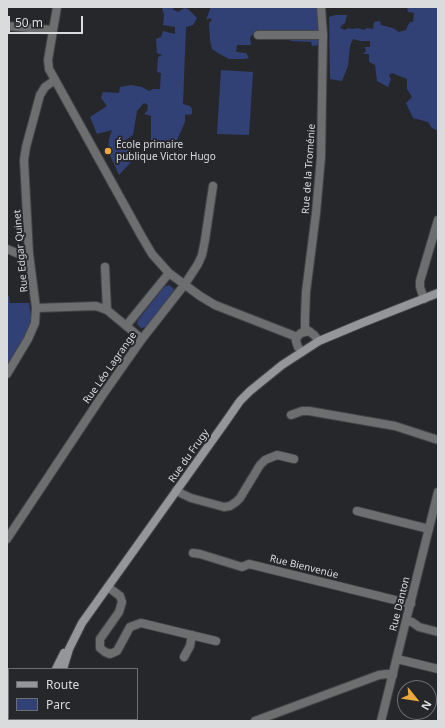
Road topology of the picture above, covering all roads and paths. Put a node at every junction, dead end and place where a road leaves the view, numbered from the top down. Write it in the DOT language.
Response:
graph roads {
  1 [pos="56,7"];
  2 [pos="321,7"];
  3 [pos="7,26"];
  4 [pos="52,30"];
  5 [pos="258,35"];
  6 [pos="323,35"];
  7 [pos="55,80"];
  8 [pos="213,186"];
  9 [pos="438,220"];
  10 [pos="7,249"];
  11 [pos="30,254"];
  12 [pos="105,267"];
  13 [pos="169,273"];
  14 [pos="185,284"];
  15 [pos="438,293"];
  16 [pos="424,299"];
  17 [pos="36,308"];
  18 [pos="107,310"];
  19 [pos="126,326"];
  20 [pos="305,331"];
  21 [pos="297,337"];
  22 [pos="142,339"];
  23 [pos="319,341"];
  24 [pos="302,352"];
  25 [pos="7,374"];
  26 [pos="291,415"];
  27 [pos="438,440"];
  28 [pos="294,459"];
  29 [pos="176,491"];
  30 [pos="438,492"];
  31 [pos="357,511"];
  32 [pos="429,529"];
  33 [pos="7,538"];
  34 [pos="194,553"];
  35 [pos="108,587"];
  36 [pos="410,604"];
  37 [pos="406,621"];
  38 [pos="438,632"];
  39 [pos="192,635"];
  40 [pos="72,641"];
  41 [pos="216,641"];
  42 [pos="184,657"];
  43 [pos="397,659"];
  44 [pos="56,668"];
  45 [pos="63,668"];
  46 [pos="438,669"];
  47 [pos="393,675"];
  48 [pos="255,721"];
  49 [pos="381,721"];
  1 -- 4 [label="street"];
  2 -- 6 [label="street, Rue de la Troménie"];
  3 -- 4 [label="street"];
  4 -- 7 [label="street"];
  5 -- 6 [label="street"];
  6 -- 20 [label="street, Rue de la Troménie"];
  7 -- 11 [label="street, Rue Edgar Quinet"];
  7 -- 13 [label="street"];
  8 -- 14 [label="street, Rue Léo Lagrange"];
  9 -- 16 [label="street"];
  10 -- 11 [label="street"];
  11 -- 17 [label="street, Rue Edgar Quinet"];
  12 -- 18 [label="street"];
  13 -- 14 [label="street"];
  13 -- 19 [label="street, Rue Léo Lagrange"];
  14 -- 21 [label="street"];
  14 -- 22 [label="street, Rue Léo Lagrange"];
  15 -- 16 [label="main road, Rue du Frugy"];
  16 -- 23 [label="main road, Rue du Frugy"];
  17 -- 18 [label="street"];
  17 -- 25 [label="street, Rue Edgar Quinet"];
  18 -- 19 [label="street"];
  19 -- 22 [label="street"];
  20 -- 21 [label="street"];
  20 -- 23 [label="street"];
  21 -- 24 [label="street"];
  22 -- 33 [label="street, Rue Léo Lagrange"];
  23 -- 24 [label="main road, Rue du Frugy"];
  24 -- 29 [label="main road, Rue du Frugy"];
  26 -- 27 [label="street"];
  28 -- 29 [label="street"];
  29 -- 35 [label="main road, Rue du Frugy"];
  30 -- 32 [label="street, Rue Danton"];
  31 -- 32 [label="street"];
  32 -- 36 [label="street, Rue Danton"];
  34 -- 36 [label="street, Rue Bienvenüe"];
  35 -- 39 [label="street"];
  35 -- 40 [label="main road, Rue du Frugy"];
  36 -- 37 [label="street, Rue Danton"];
  37 -- 38 [label="street"];
  37 -- 43 [label="street, Rue Danton"];
  39 -- 41 [label="street"];
  39 -- 42 [label="street"];
  40 -- 44 [label="main road, Rue du Frugy"];
  40 -- 45 [label="main road, Rue du Frugy"];
  43 -- 46 [label="street"];
  43 -- 47 [label="street, Rue Danton"];
  47 -- 48 [label="street"];
  47 -- 49 [label="street, Rue Danton"];
}
